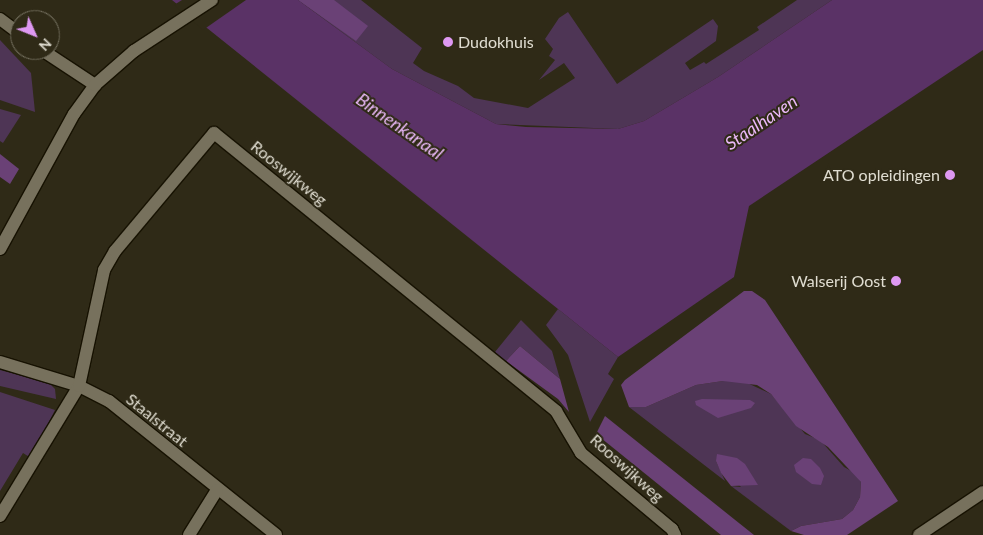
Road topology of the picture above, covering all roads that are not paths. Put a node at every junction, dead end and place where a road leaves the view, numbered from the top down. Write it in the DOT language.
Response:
graph roads {
  1 [pos="212,0"];
  2 [pos="57,60"];
  3 [pos="94,85"];
  4 [pos="0,249"];
  5 [pos="0,362"];
  6 [pos="79,386"];
  7 [pos="217,490"];
  8 [pos="983,492"];
  9 [pos="0,516"];
  10 [pos="189,535"];
  11 [pos="276,535"];
  12 [pos="674,535"];
  13 [pos="919,535"];
  1 -- 3 [label="street"];
  2 -- 3 [label="street"];
  3 -- 4 [label="street"];
  5 -- 6 [label="street, Staalstraat"];
  6 -- 7 [label="street, Staalstraat"];
  6 -- 9 [label="street, Rooswijkweg"];
  6 -- 12 [label="street, Rooswijkweg"];
  7 -- 10 [label="street"];
  7 -- 11 [label="street, Staalstraat"];
  8 -- 13 [label="street"];
}
